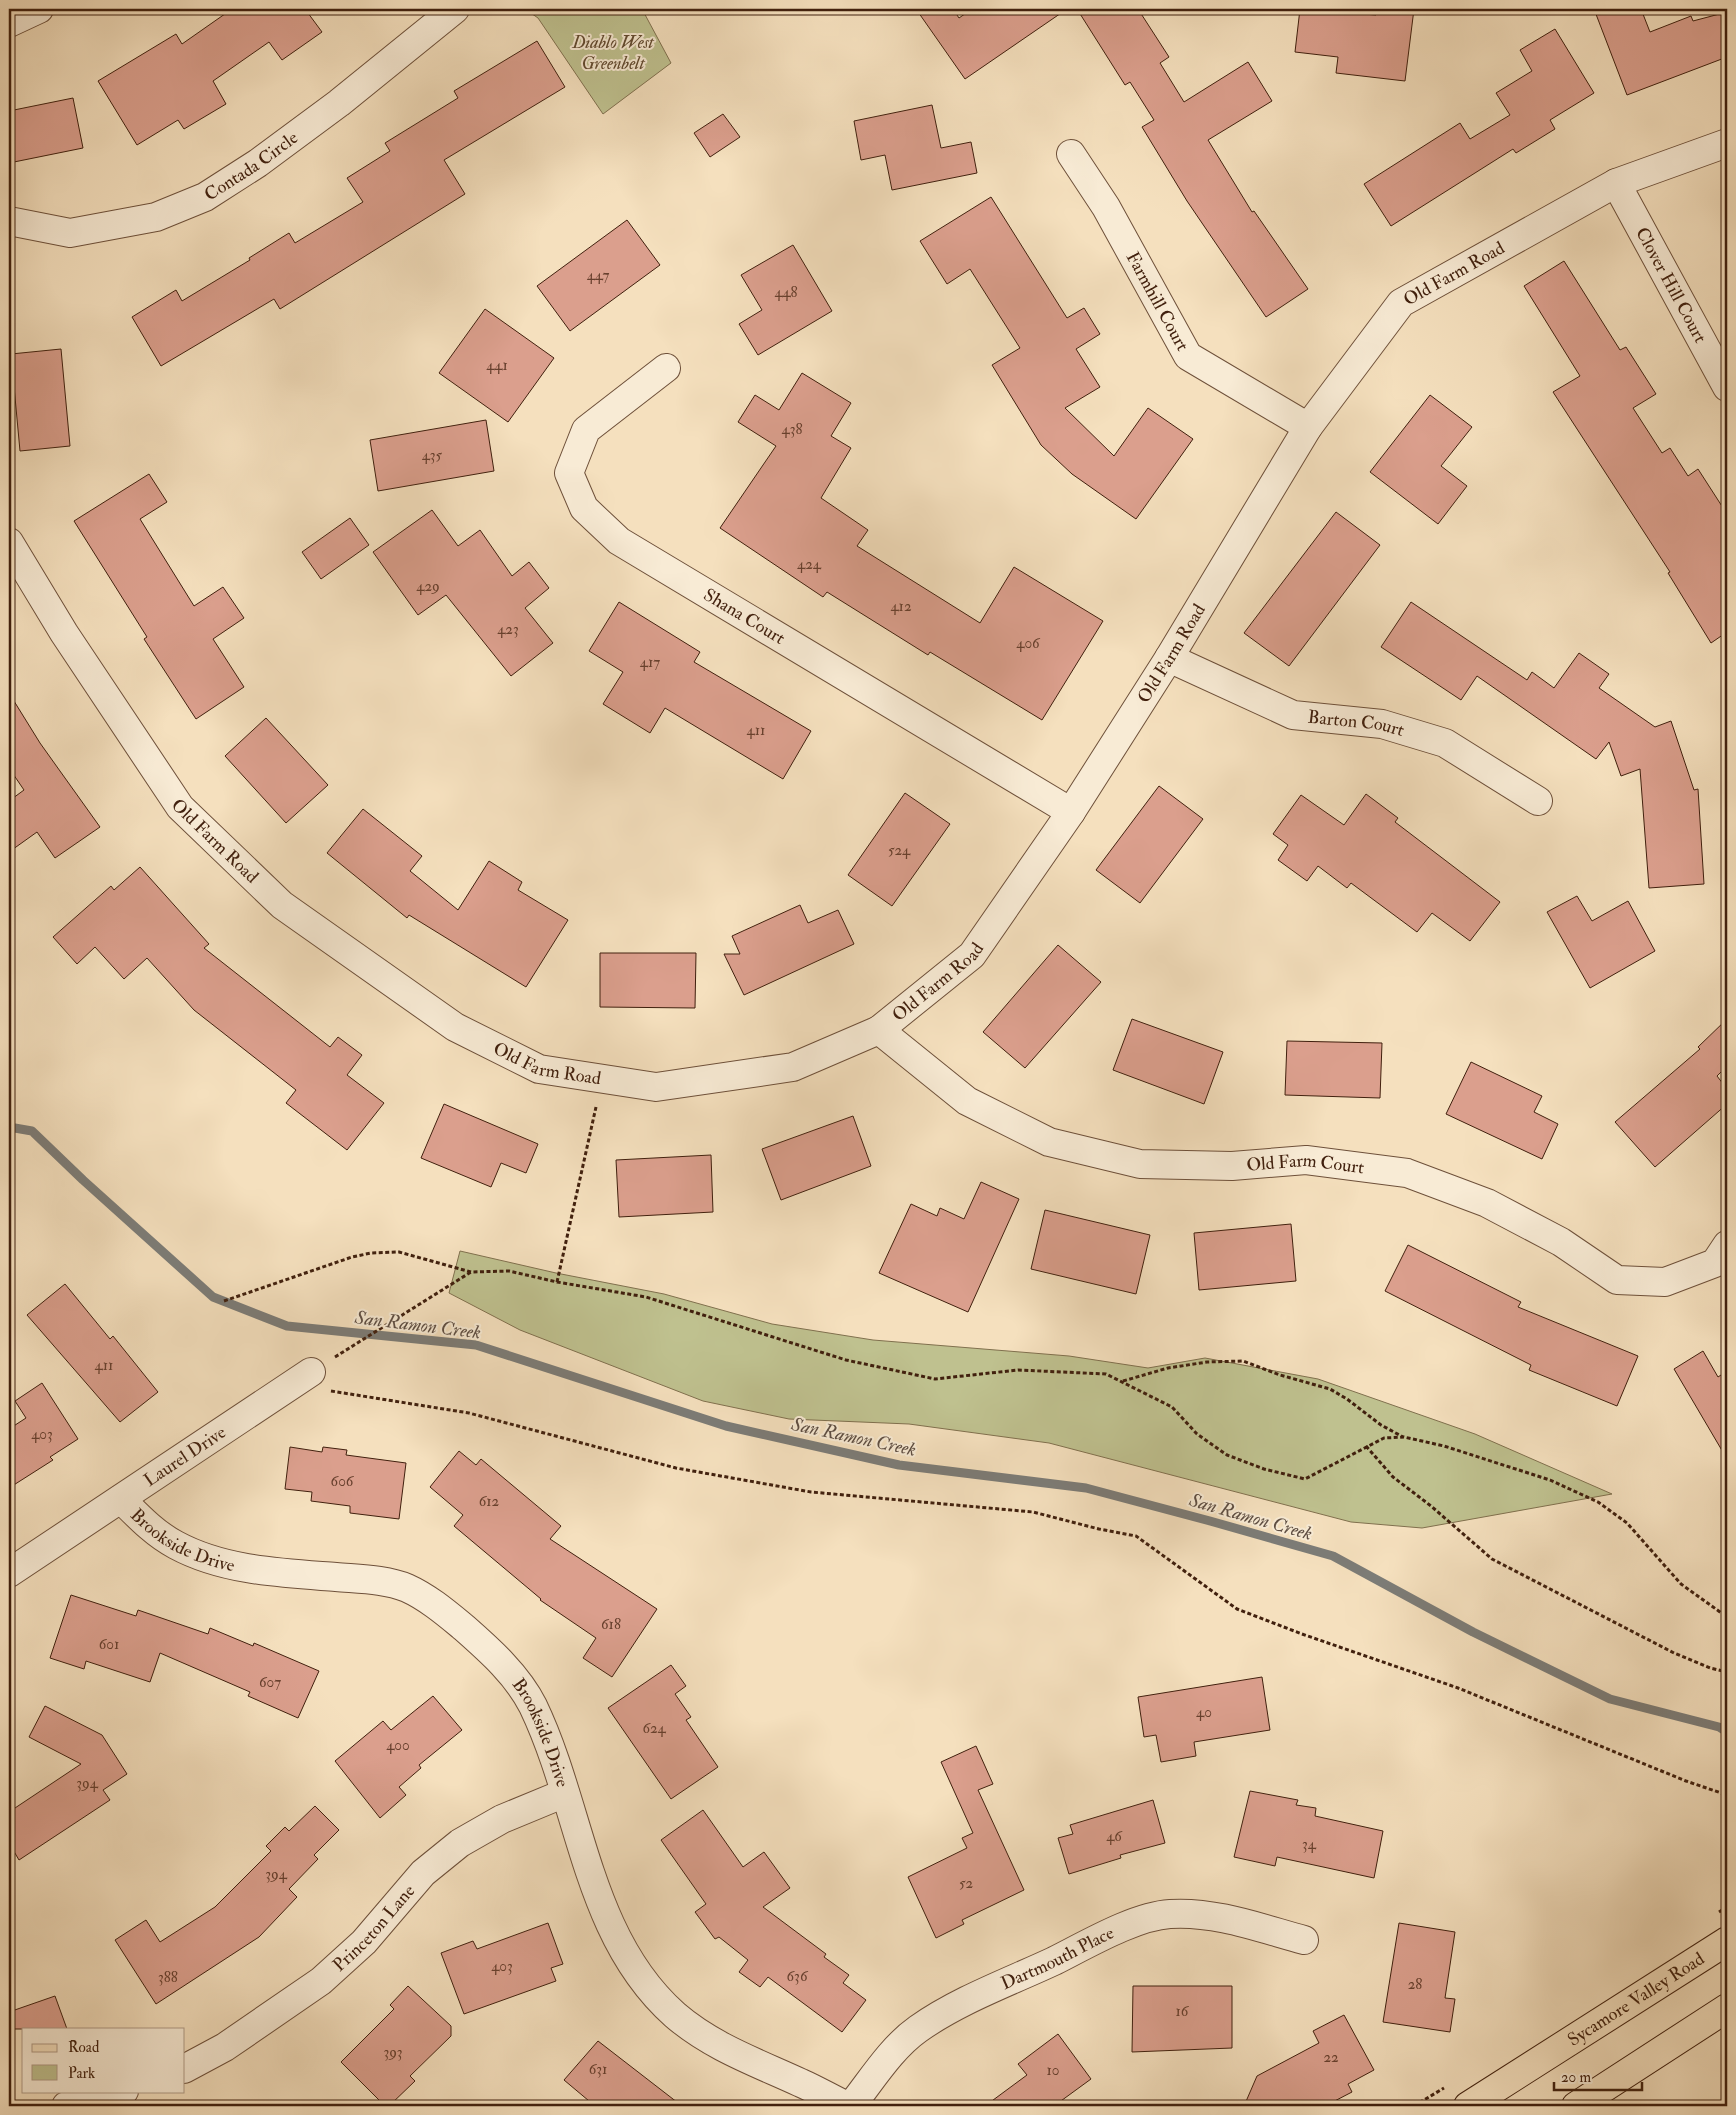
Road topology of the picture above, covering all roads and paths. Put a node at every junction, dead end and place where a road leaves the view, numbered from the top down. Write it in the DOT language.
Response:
graph roads {
  1 [pos="39,9"];
  2 [pos="455,9"];
  3 [pos="9,23"];
  4 [pos="1727,142"];
  5 [pos="1071,154"];
  6 [pos="1616,183"];
  7 [pos="9,222"];
  8 [pos="666,368"];
  9 [pos="1727,386"];
  10 [pos="1308,427"];
  11 [pos="9,542"];
  12 [pos="1169,658"];
  13 [pos="1538,801"];
  14 [pos="1071,812"];
  15 [pos="880,1030"];
  16 [pos="602,1080"];
  17 [pos="1727,1246"];
  18 [pos="471,1272"];
  19 [pos="557,1282"];
  20 [pos="224,1301"];
  21 [pos="305,1377"];
  22 [pos="1122,1381"];
  23 [pos="1404,1437"];
  24 [pos="1366,1446"];
  25 [pos="121,1500"];
  26 [pos="9,1573"];
  27 [pos="1727,1617"];
  28 [pos="1727,1672"];
  29 [pos="565,1793"];
  30 [pos="1727,1795"];
  31 [pos="1304,1940"];
  32 [pos="1727,1941"];
  33 [pos="1727,2008"];
  34 [pos="185,2068"];
  35 [pos="120,2092"];
  36 [pos="66,2106"];
  37 [pos="847,2106"];
  38 [pos="851,2106"];
  39 [pos="1468,2106"];
  40 [pos="1576,2106"];
  1 -- 3 [label="street"];
  2 -- 7 [label="street, Contada Circle"];
  4 -- 6 [label="street, Old Farm Road"];
  5 -- 10 [label="street, Farmhill Court"];
  6 -- 9 [label="street, Clover Hill Court"];
  6 -- 10 [label="street, Old Farm Road"];
  8 -- 14 [label="street, Shana Court"];
  10 -- 12 [label="street, Old Farm Road"];
  11 -- 16 [label="street, Old Farm Road"];
  12 -- 13 [label="street, Barton Court"];
  12 -- 14 [label="street, Old Farm Road"];
  14 -- 15 [label="street, Old Farm Road"];
  15 -- 16 [label="street, Old Farm Road"];
  15 -- 17 [label="street, Old Farm Court"];
  16 -- 19 [label="path"];
  18 -- 19 [label="path"];
  18 -- 20 [label="path"];
  18 -- 21 [label="path"];
  19 -- 22 [label="path"];
  21 -- 25 [label="street, Laurel Drive"];
  21 -- 30 [label="path"];
  22 -- 23 [label="path"];
  22 -- 24 [label="path"];
  23 -- 24 [label="path"];
  23 -- 27 [label="path"];
  24 -- 28 [label="path"];
  25 -- 26 [label="street, Laurel Drive"];
  25 -- 29 [label="street, Brookside Drive"];
  29 -- 34 [label="street, Princeton Lane"];
  29 -- 37 [label="street, Brookside Drive"];
  31 -- 38 [label="street, Dartmouth Place"];
  32 -- 39 [label="main road, Sycamore Valley Road"];
  33 -- 40 [label="main road"];
  35 -- 36 [label="street"];
}
